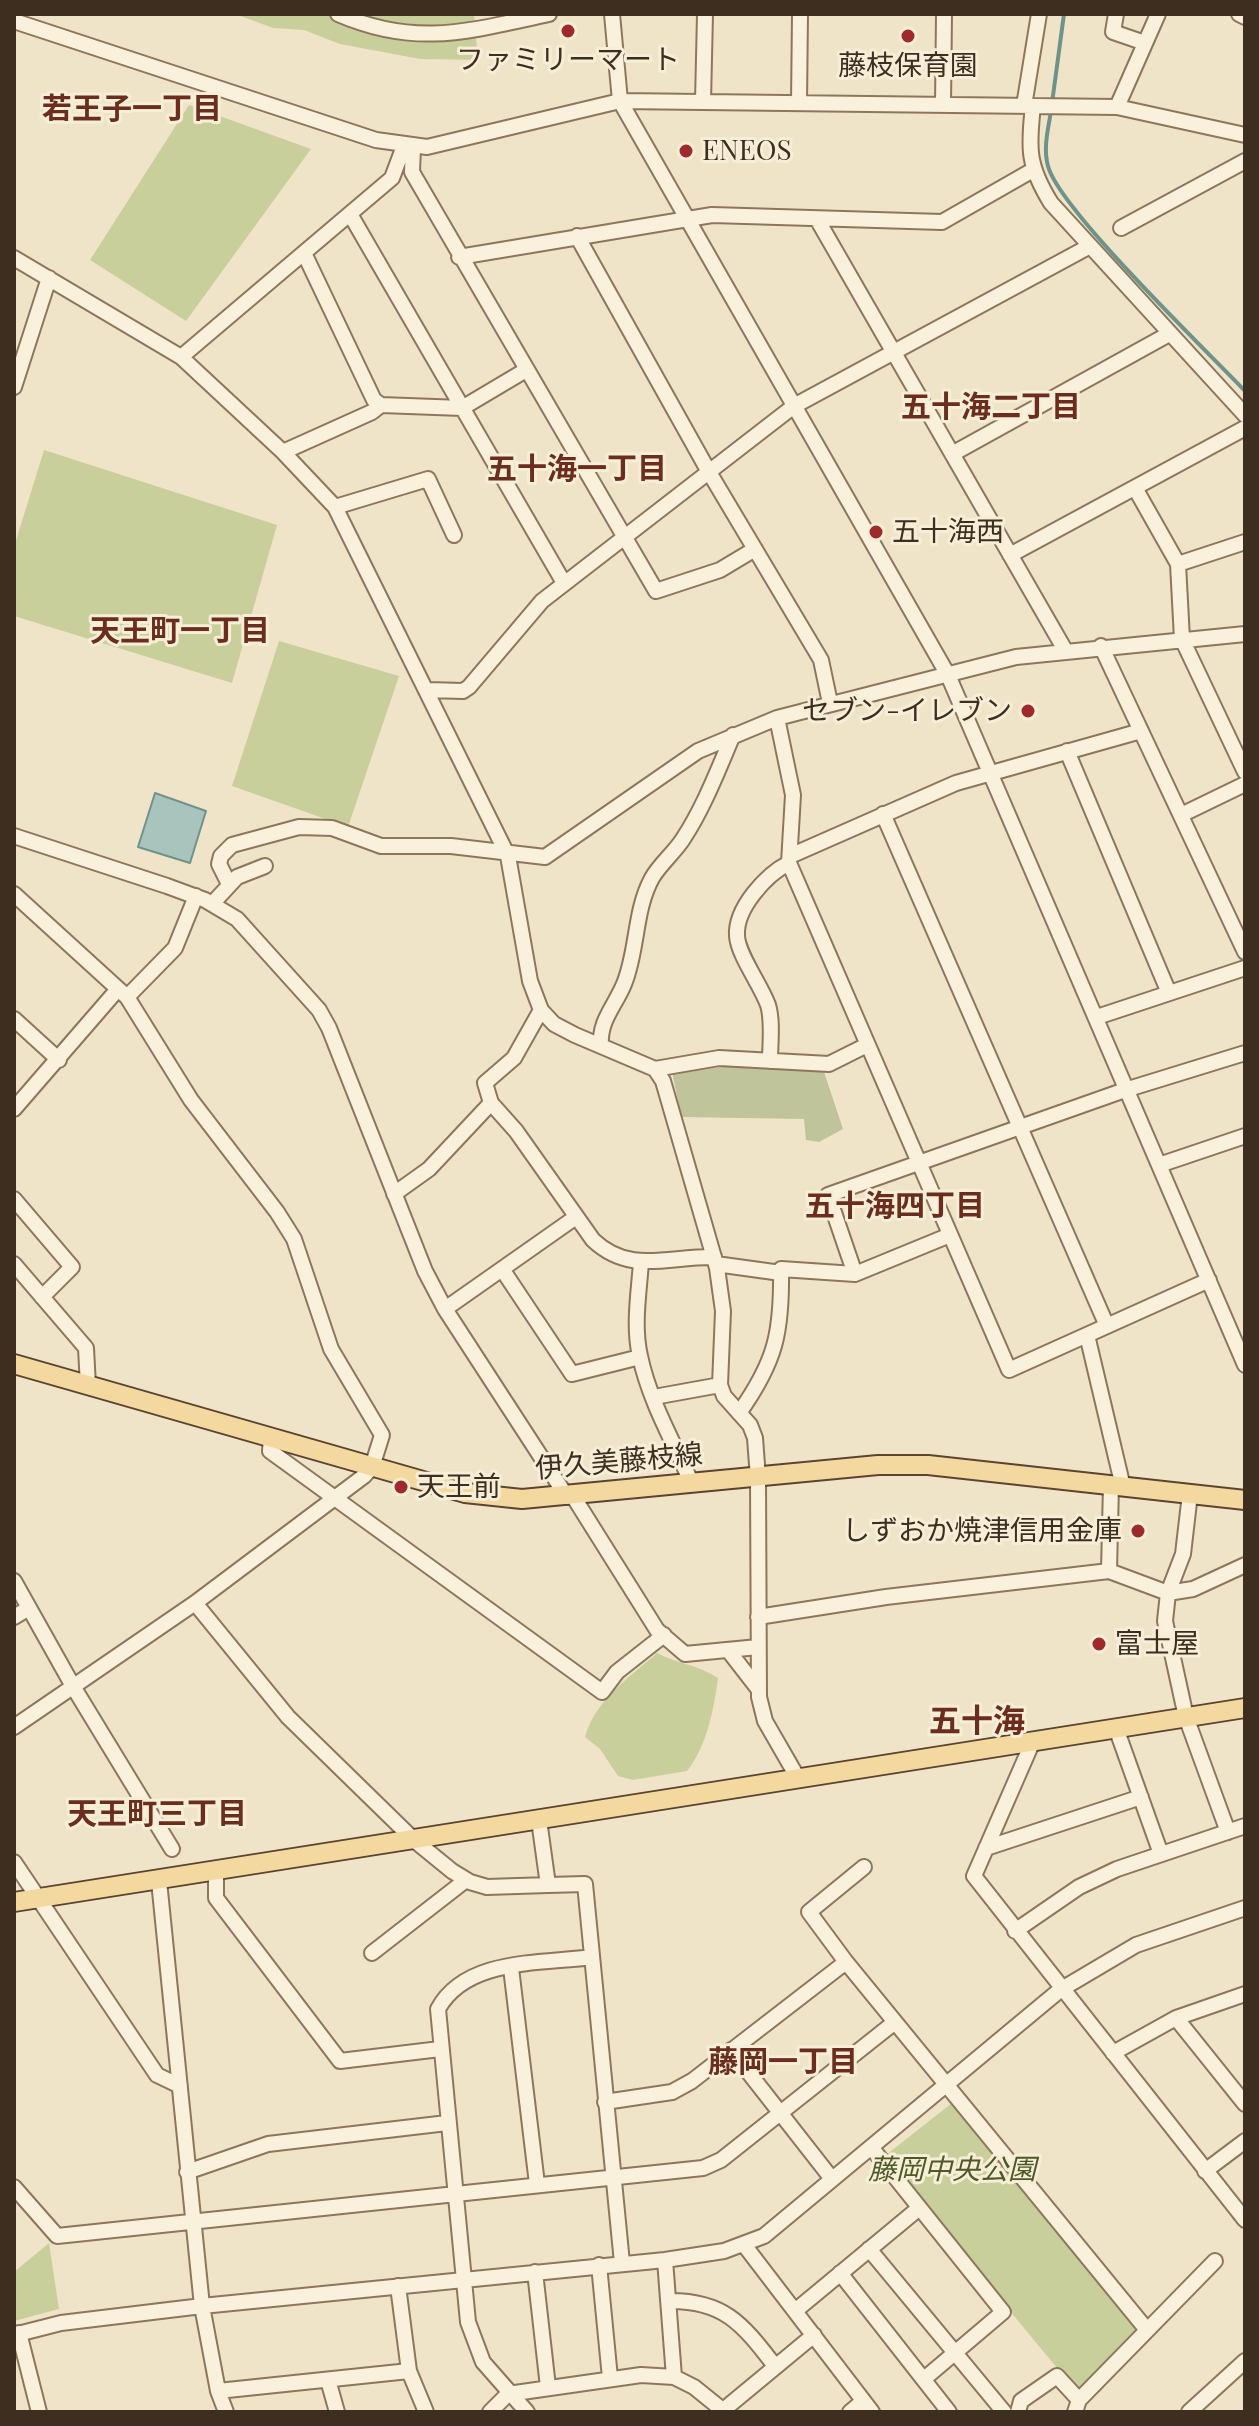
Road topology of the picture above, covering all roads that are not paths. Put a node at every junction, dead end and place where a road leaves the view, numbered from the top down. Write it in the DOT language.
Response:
graph roads {
  1 [pos="338,14"];
  2 [pos="549,14"];
  3 [pos="612,14"];
  4 [pos="705,14"];
  5 [pos="800,14"];
  6 [pos="944,14"];
  7 [pos="1039,14"];
  8 [pos="1116,14"];
  9 [pos="1158,14"];
  10 [pos="1239,14"];
  11 [pos="1245,17"];
  12 [pos="14,21"];
  13 [pos="1145,43"];
  14 [pos="620,101"];
  15 [pos="703,102"];
  16 [pos="799,103"];
  17 [pos="943,105"];
  18 [pos="1028,106"];
  19 [pos="1117,107"];
  20 [pos="1245,135"];
  21 [pos="409,147"];
  22 [pos="1245,161"];
  23 [pos="1033,170"];
  24 [pos="350,214"];
  25 [pos="684,219"];
  26 [pos="817,219"];
  27 [pos="1121,228"];
  28 [pos="577,236"];
  29 [pos="1090,246"];
  30 [pos="304,253"];
  31 [pos="459,257"];
  32 [pos="14,258"];
  33 [pos="49,278"];
  34 [pos="1169,334"];
  35 [pos="895,354"];
  36 [pos="181,357"];
  37 [pos="526,370"];
  38 [pos="14,387"];
  39 [pos="381,405"];
  40 [pos="794,406"];
  41 [pos="462,408"];
  42 [pos="1245,415"];
  43 [pos="1245,428"];
  44 [pos="283,452"];
  45 [pos="952,454"];
  46 [pos="709,472"];
  47 [pos="1135,488"];
  48 [pos="335,507"];
  49 [pos="454,535"];
  50 [pos="624,538"];
  51 [pos="1245,542"];
  52 [pos="755,549"];
  53 [pos="1010,555"];
  54 [pos="1178,564"];
  55 [pos="564,583"];
  56 [pos="1245,634"];
  57 [pos="1182,639"];
  58 [pos="1101,646"];
  59 [pos="1065,650"];
  60 [pos="948,675"];
  61 [pos="428,690"];
  62 [pos="830,703"];
  63 [pos="777,718"];
  64 [pos="1141,731"];
  65 [pos="733,735"];
  66 [pos="1067,751"];
  67 [pos="992,772"];
  68 [pos="1245,772"];
  69 [pos="1245,784"];
  70 [pos="883,814"];
  71 [pos="1181,815"];
  72 [pos="14,836"];
  73 [pos="508,856"];
  74 [pos="790,860"];
  75 [pos="265,866"];
  76 [pos="229,884"];
  77 [pos="14,894"];
  78 [pos="196,896"];
  79 [pos="212,904"];
  80 [pos="1245,952"];
  81 [pos="1245,968"];
  82 [pos="122,993"];
  83 [pos="1169,993"];
  84 [pos="541,1010"];
  85 [pos="1097,1017"];
  86 [pos="14,1019"];
  87 [pos="601,1045"];
  88 [pos="867,1045"];
  89 [pos="1245,1053"];
  90 [pos="59,1060"];
  91 [pos="770,1061"];
  92 [pos="655,1069"];
  93 [pos="1125,1090"];
  94 [pos="491,1103"];
  95 [pos="14,1109"];
  96 [pos="1022,1127"];
  97 [pos="1245,1136"];
  98 [pos="918,1162"];
  99 [pos="1159,1165"];
  100 [pos="394,1194"];
  101 [pos="14,1199"];
  102 [pos="576,1217"];
  103 [pos="950,1235"];
  104 [pos="715,1261"];
  105 [pos="641,1262"];
  106 [pos="14,1264"];
  107 [pos="502,1269"];
  108 [pos="781,1273"];
  109 [pos="855,1274"];
  110 [pos="1209,1280"];
  111 [pos="42,1297"];
  112 [pos="445,1309"];
  113 [pos="1107,1326"];
  114 [pos="1087,1335"];
  115 [pos="640,1357"];
  116 [pos="1245,1365"];
  117 [pos="16,1367"];
  118 [pos="720,1385"];
  119 [pos="88,1386"];
  120 [pos="654,1397"];
  121 [pos="739,1413"];
  122 [pos="271,1438"];
  123 [pos="372,1467"];
  124 [pos="758,1478"];
  125 [pos="692,1484"];
  126 [pos="1117,1486"];
  127 [pos="1190,1494"];
  128 [pos="570,1497"];
  129 [pos="334,1498"];
  130 [pos="1245,1500"];
  131 [pos="1245,1565"];
  132 [pos="1109,1571"];
  133 [pos="14,1581"];
  134 [pos="1168,1593"];
  135 [pos="195,1603"];
  136 [pos="29,1608"];
  137 [pos="14,1617"];
  138 [pos="758,1617"];
  139 [pos="664,1635"];
  140 [pos="758,1647"];
  141 [pos="728,1650"];
  142 [pos="74,1688"];
  143 [pos="759,1690"];
  144 [pos="1245,1708"];
  145 [pos="1186,1717"];
  146 [pos="14,1727"];
  147 [pos="1116,1728"];
  148 [pos="1033,1741"];
  149 [pos="799,1780"];
  150 [pos="1141,1797"];
  151 [pos="539,1820"];
  152 [pos="1245,1826"];
  153 [pos="1228,1832"];
  154 [pos="414,1840"];
  155 [pos="986,1848"];
  156 [pos="172,1849"];
  157 [pos="1161,1854"];
  158 [pos="14,1862"];
  159 [pos="864,1867"];
  160 [pos="216,1872"];
  161 [pos="466,1880"];
  162 [pos="159,1881"];
  163 [pos="548,1885"];
  164 [pos="39,1898"];
  165 [pos="14,1902"];
  166 [pos="1245,1908"];
  167 [pos="1015,1931"];
  168 [pos="372,1953"];
  169 [pos="592,1957"];
  170 [pos="846,1962"];
  171 [pos="511,1968"];
  172 [pos="1060,1990"];
  173 [pos="1245,1994"];
  174 [pos="1176,2018"];
  175 [pos="895,2022"];
  176 [pos="440,2049"];
  177 [pos="731,2050"];
  178 [pos="1113,2053"];
  179 [pos="946,2084"];
  180 [pos="180,2086"];
  181 [pos="605,2102"];
  182 [pos="1245,2104"];
  183 [pos="781,2114"];
  184 [pos="447,2123"];
  185 [pos="1245,2141"];
  186 [pos="871,2147"];
  187 [pos="1205,2171"];
  188 [pos="187,2172"];
  189 [pos="613,2177"];
  190 [pos="832,2179"];
  191 [pos="537,2184"];
  192 [pos="14,2187"];
  193 [pos="455,2196"];
  194 [pos="918,2209"];
  195 [pos="1245,2220"];
  196 [pos="192,2221"];
  197 [pos="745,2246"];
  198 [pos="869,2249"];
  199 [pos="665,2260"];
  200 [pos="1215,2261"];
  201 [pos="622,2263"];
  202 [pos="599,2265"];
  203 [pos="535,2272"];
  204 [pos="840,2273"];
  205 [pos="462,2279"];
  206 [pos="398,2286"];
  207 [pos="668,2301"];
  208 [pos="202,2306"];
  209 [pos="795,2311"];
  210 [pos="1147,2330"];
  211 [pos="17,2334"];
  212 [pos="814,2335"];
  213 [pos="956,2353"];
  214 [pos="1245,2361"];
  215 [pos="775,2366"];
  216 [pos="409,2371"];
  217 [pos="674,2377"];
  218 [pos="610,2378"];
  219 [pos="924,2379"];
  220 [pos="328,2380"];
  221 [pos="548,2387"];
  222 [pos="218,2391"];
  223 [pos="508,2394"];
  224 [pos="1077,2406"];
  225 [pos="868,2407"];
  226 [pos="722,2411"];
  227 [pos="39,2412"];
  228 [pos="226,2412"];
  229 [pos="337,2412"];
  230 [pos="426,2412"];
  231 [pos="490,2412"];
  232 [pos="527,2412"];
  233 [pos="850,2412"];
  234 [pos="949,2412"];
  235 [pos="1004,2412"];
  236 [pos="1018,2412"];
  237 [pos="1189,2412"];
  1 -- 2 [label="street"];
  3 -- 14 [label="street"];
  4 -- 15 [label="street"];
  5 -- 16 [label="street"];
  6 -- 17 [label="street"];
  7 -- 18 [label="street"];
  8 -- 13 [label="street"];
  9 -- 13 [label="street"];
  10 -- 11 [label="street"];
  12 -- 21 [label="street"];
  13 -- 19 [label="street"];
  14 -- 15 [label="street"];
  14 -- 21 [label="street"];
  14 -- 25 [label="street"];
  15 -- 16 [label="street"];
  16 -- 17 [label="street"];
  17 -- 18 [label="street"];
  18 -- 19 [label="street"];
  18 -- 23 [label="street"];
  19 -- 20 [label="street"];
  21 -- 24 [label="street"];
  21 -- 31 [label="street"];
  22 -- 27 [label="street"];
  23 -- 26 [label="street"];
  23 -- 29 [label="street"];
  24 -- 30 [label="street"];
  24 -- 41 [label="street"];
  25 -- 26 [label="street"];
  25 -- 28 [label="street"];
  25 -- 40 [label="street"];
  26 -- 35 [label="street"];
  28 -- 31 [label="street"];
  28 -- 46 [label="street"];
  29 -- 34 [label="street"];
  29 -- 35 [label="street"];
  30 -- 36 [label="street"];
  30 -- 39 [label="street"];
  31 -- 37 [label="street"];
  32 -- 33 [label="street"];
  33 -- 36 [label="street"];
  33 -- 38 [label="street"];
  34 -- 42 [label="street"];
  34 -- 45 [label="street"];
  35 -- 40 [label="street"];
  35 -- 45 [label="street"];
  36 -- 44 [label="street"];
  37 -- 41 [label="street"];
  37 -- 50 [label="street"];
  39 -- 41 [label="street"];
  39 -- 44 [label="street"];
  40 -- 46 [label="street"];
  40 -- 60 [label="street"];
  41 -- 55 [label="street"];
  43 -- 47 [label="street"];
  44 -- 48 [label="street"];
  45 -- 53 [label="street"];
  46 -- 50 [label="street"];
  46 -- 52 [label="street"];
  47 -- 53 [label="street"];
  47 -- 54 [label="street"];
  48 -- 49 [label="street"];
  48 -- 61 [label="street"];
  50 -- 52 [label="street"];
  50 -- 55 [label="street"];
  51 -- 54 [label="street"];
  52 -- 62 [label="street"];
  53 -- 59 [label="street"];
  54 -- 57 [label="street"];
  55 -- 61 [label="street"];
  56 -- 57 [label="street"];
  57 -- 58 [label="street"];
  57 -- 68 [label="street"];
  58 -- 59 [label="street"];
  58 -- 64 [label="street"];
  59 -- 60 [label="street"];
  60 -- 62 [label="street"];
  60 -- 67 [label="street"];
  61 -- 73 [label="street"];
  62 -- 63 [label="street"];
  63 -- 65 [label="street"];
  63 -- 74 [label="street"];
  64 -- 66 [label="street"];
  64 -- 71 [label="street"];
  65 -- 73 [label="street"];
  65 -- 87 [label="street"];
  66 -- 67 [label="street"];
  66 -- 83 [label="street"];
  67 -- 70 [label="street"];
  67 -- 85 [label="street"];
  69 -- 71 [label="street"];
  70 -- 74 [label="street"];
  70 -- 96 [label="street"];
  71 -- 80 [label="street"];
  72 -- 78 [label="street"];
  73 -- 76 [label="street"];
  73 -- 84 [label="street"];
  74 -- 88 [label="street"];
  74 -- 91 [label="street"];
  75 -- 76 [label="street"];
  76 -- 79 [label="street"];
  77 -- 82 [label="street"];
  78 -- 79 [label="street"];
  78 -- 82 [label="street"];
  79 -- 100 [label="street"];
  81 -- 83 [label="street"];
  82 -- 90 [label="street"];
  82 -- 123 [label="street"];
  83 -- 85 [label="street"];
  84 -- 87 [label="street"];
  84 -- 94 [label="street"];
  85 -- 93 [label="street"];
  86 -- 90 [label="street"];
  87 -- 92 [label="street"];
  88 -- 91 [label="street"];
  88 -- 98 [label="street"];
  89 -- 93 [label="street"];
  90 -- 95 [label="street"];
  91 -- 92 [label="street"];
  92 -- 104 [label="street"];
  93 -- 96 [label="street"];
  93 -- 99 [label="street"];
  94 -- 100 [label="street"];
  94 -- 102 [label="street"];
  96 -- 98 [label="street"];
  96 -- 113 [label="street"];
  97 -- 99 [label="street"];
  98 -- 103 [label="street"];
  98 -- 109 [label="street"];
  99 -- 110 [label="street"];
  100 -- 112 [label="street"];
  101 -- 111 [label="street"];
  102 -- 105 [label="street"];
  102 -- 107 [label="street"];
  103 -- 109 [label="street"];
  103 -- 114 [label="street"];
  104 -- 105 [label="street"];
  104 -- 108 [label="street"];
  104 -- 118 [label="street"];
  105 -- 115 [label="street"];
  106 -- 111 [label="street"];
  107 -- 112 [label="street"];
  107 -- 115 [label="street"];
  108 -- 109 [label="street"];
  108 -- 121 [label="street"];
  110 -- 113 [label="street"];
  110 -- 116 [label="street"];
  111 -- 119 [label="street"];
  112 -- 128 [label="street"];
  113 -- 114 [label="street"];
  114 -- 126 [label="street"];
  115 -- 120 [label="street"];
  117 -- 119 [label="main road, 伊久美藤枝線"];
  118 -- 120 [label="street"];
  118 -- 121 [label="street"];
  119 -- 122 [label="main road, 伊久美藤枝線"];
  120 -- 125 [label="street"];
  121 -- 124 [label="street"];
  122 -- 123 [label="main road, 伊久美藤枝線"];
  122 -- 129 [label="street"];
  123 -- 128 [label="main road, 伊久美藤枝線"];
  123 -- 129 [label="street"];
  124 -- 125 [label="main road, 伊久美藤枝線"];
  124 -- 126 [label="main road, 伊久美藤枝線"];
  124 -- 138 [label="street"];
  125 -- 128 [label="main road, 伊久美藤枝線"];
  126 -- 127 [label="main road, 伊久美藤枝線"];
  126 -- 132 [label="street"];
  127 -- 130 [label="main road, 伊久美藤枝線"];
  127 -- 134 [label="street"];
  128 -- 139 [label="street"];
  129 -- 135 [label="street"];
  129 -- 139 [label="street"];
  131 -- 134 [label="street"];
  132 -- 134 [label="street"];
  132 -- 138 [label="street"];
  133 -- 136 [label="street"];
  134 -- 145 [label="street"];
  135 -- 142 [label="street"];
  135 -- 154 [label="street"];
  136 -- 137 [label="street"];
  136 -- 142 [label="street"];
  138 -- 140 [label="street"];
  139 -- 141 [label="street"];
  140 -- 141 [label="street"];
  140 -- 143 [label="street"];
  141 -- 143 [label="street"];
  142 -- 146 [label="street"];
  142 -- 156 [label="street"];
  143 -- 149 [label="street"];
  144 -- 145 [label="main road"];
  145 -- 147 [label="main road"];
  145 -- 153 [label="street"];
  147 -- 148 [label="main road"];
  147 -- 150 [label="street"];
  148 -- 149 [label="main road"];
  148 -- 155 [label="street"];
  149 -- 151 [label="main road"];
  150 -- 155 [label="street"];
  150 -- 157 [label="street"];
  151 -- 154 [label="main road"];
  151 -- 163 [label="street"];
  152 -- 153 [label="street"];
  153 -- 157 [label="street"];
  154 -- 160 [label="main road"];
  154 -- 161 [label="street"];
  155 -- 167 [label="street"];
  157 -- 167 [label="street"];
  158 -- 164 [label="street"];
  159 -- 170 [label="street"];
  160 -- 162 [label="main road"];
  160 -- 176 [label="street"];
  161 -- 163 [label="street"];
  161 -- 168 [label="street"];
  162 -- 164 [label="main road"];
  162 -- 180 [label="street"];
  163 -- 169 [label="street"];
  164 -- 165 [label="main road"];
  164 -- 180 [label="street"];
  166 -- 172 [label="street"];
  167 -- 172 [label="street"];
  169 -- 171 [label="street"];
  169 -- 181 [label="street"];
  170 -- 175 [label="street"];
  170 -- 177 [label="street"];
  171 -- 176 [label="street"];
  171 -- 191 [label="street"];
  172 -- 178 [label="street"];
  172 -- 179 [label="street"];
  173 -- 174 [label="street"];
  174 -- 178 [label="street"];
  174 -- 182 [label="street"];
  175 -- 179 [label="street"];
  175 -- 183 [label="street"];
  176 -- 184 [label="street"];
  177 -- 181 [label="street"];
  177 -- 183 [label="street"];
  178 -- 187 [label="street"];
  179 -- 186 [label="street"];
  179 -- 210 [label="street"];
  180 -- 188 [label="street"];
  181 -- 189 [label="street"];
  183 -- 189 [label="street"];
  183 -- 190 [label="street"];
  184 -- 188 [label="street"];
  184 -- 193 [label="street"];
  185 -- 187 [label="street"];
  186 -- 190 [label="street"];
  186 -- 194 [label="street"];
  187 -- 195 [label="street"];
  188 -- 196 [label="street"];
  189 -- 191 [label="street"];
  189 -- 201 [label="street"];
  190 -- 197 [label="street"];
  191 -- 193 [label="street"];
  192 -- 196 [label="street"];
  193 -- 196 [label="street"];
  193 -- 205 [label="street"];
  194 -- 198 [label="street"];
  194 -- 213 [label="street"];
  196 -- 208 [label="street"];
  197 -- 199 [label="street"];
  197 -- 209 [label="street"];
  198 -- 204 [label="street"];
  198 -- 213 [label="street"];
  199 -- 201 [label="street"];
  199 -- 207 [label="street"];
  200 -- 210 [label="street"];
  201 -- 202 [label="street"];
  202 -- 203 [label="street"];
  202 -- 218 [label="street"];
  203 -- 205 [label="street"];
  203 -- 221 [label="street"];
  204 -- 209 [label="street"];
  204 -- 219 [label="street"];
  205 -- 206 [label="street"];
  205 -- 223 [label="street"];
  206 -- 208 [label="street"];
  206 -- 216 [label="street"];
  207 -- 215 [label="street"];
  207 -- 217 [label="street"];
  208 -- 211 [label="street"];
  208 -- 222 [label="street"];
  209 -- 212 [label="street"];
  210 -- 224 [label="street"];
  211 -- 227 [label="street"];
  212 -- 215 [label="street"];
  212 -- 225 [label="street"];
  213 -- 219 [label="street"];
  213 -- 235 [label="street"];
  214 -- 237 [label="street"];
  215 -- 226 [label="street"];
  216 -- 220 [label="street"];
  216 -- 230 [label="street"];
  217 -- 218 [label="street"];
  217 -- 226 [label="street"];
  218 -- 221 [label="street"];
  219 -- 234 [label="street"];
  220 -- 222 [label="street"];
  220 -- 229 [label="street"];
  221 -- 223 [label="street"];
  222 -- 228 [label="street"];
  223 -- 231 [label="street"];
  223 -- 232 [label="street"];
  224 -- 236 [label="street"];
  225 -- 233 [label="street"];
}
